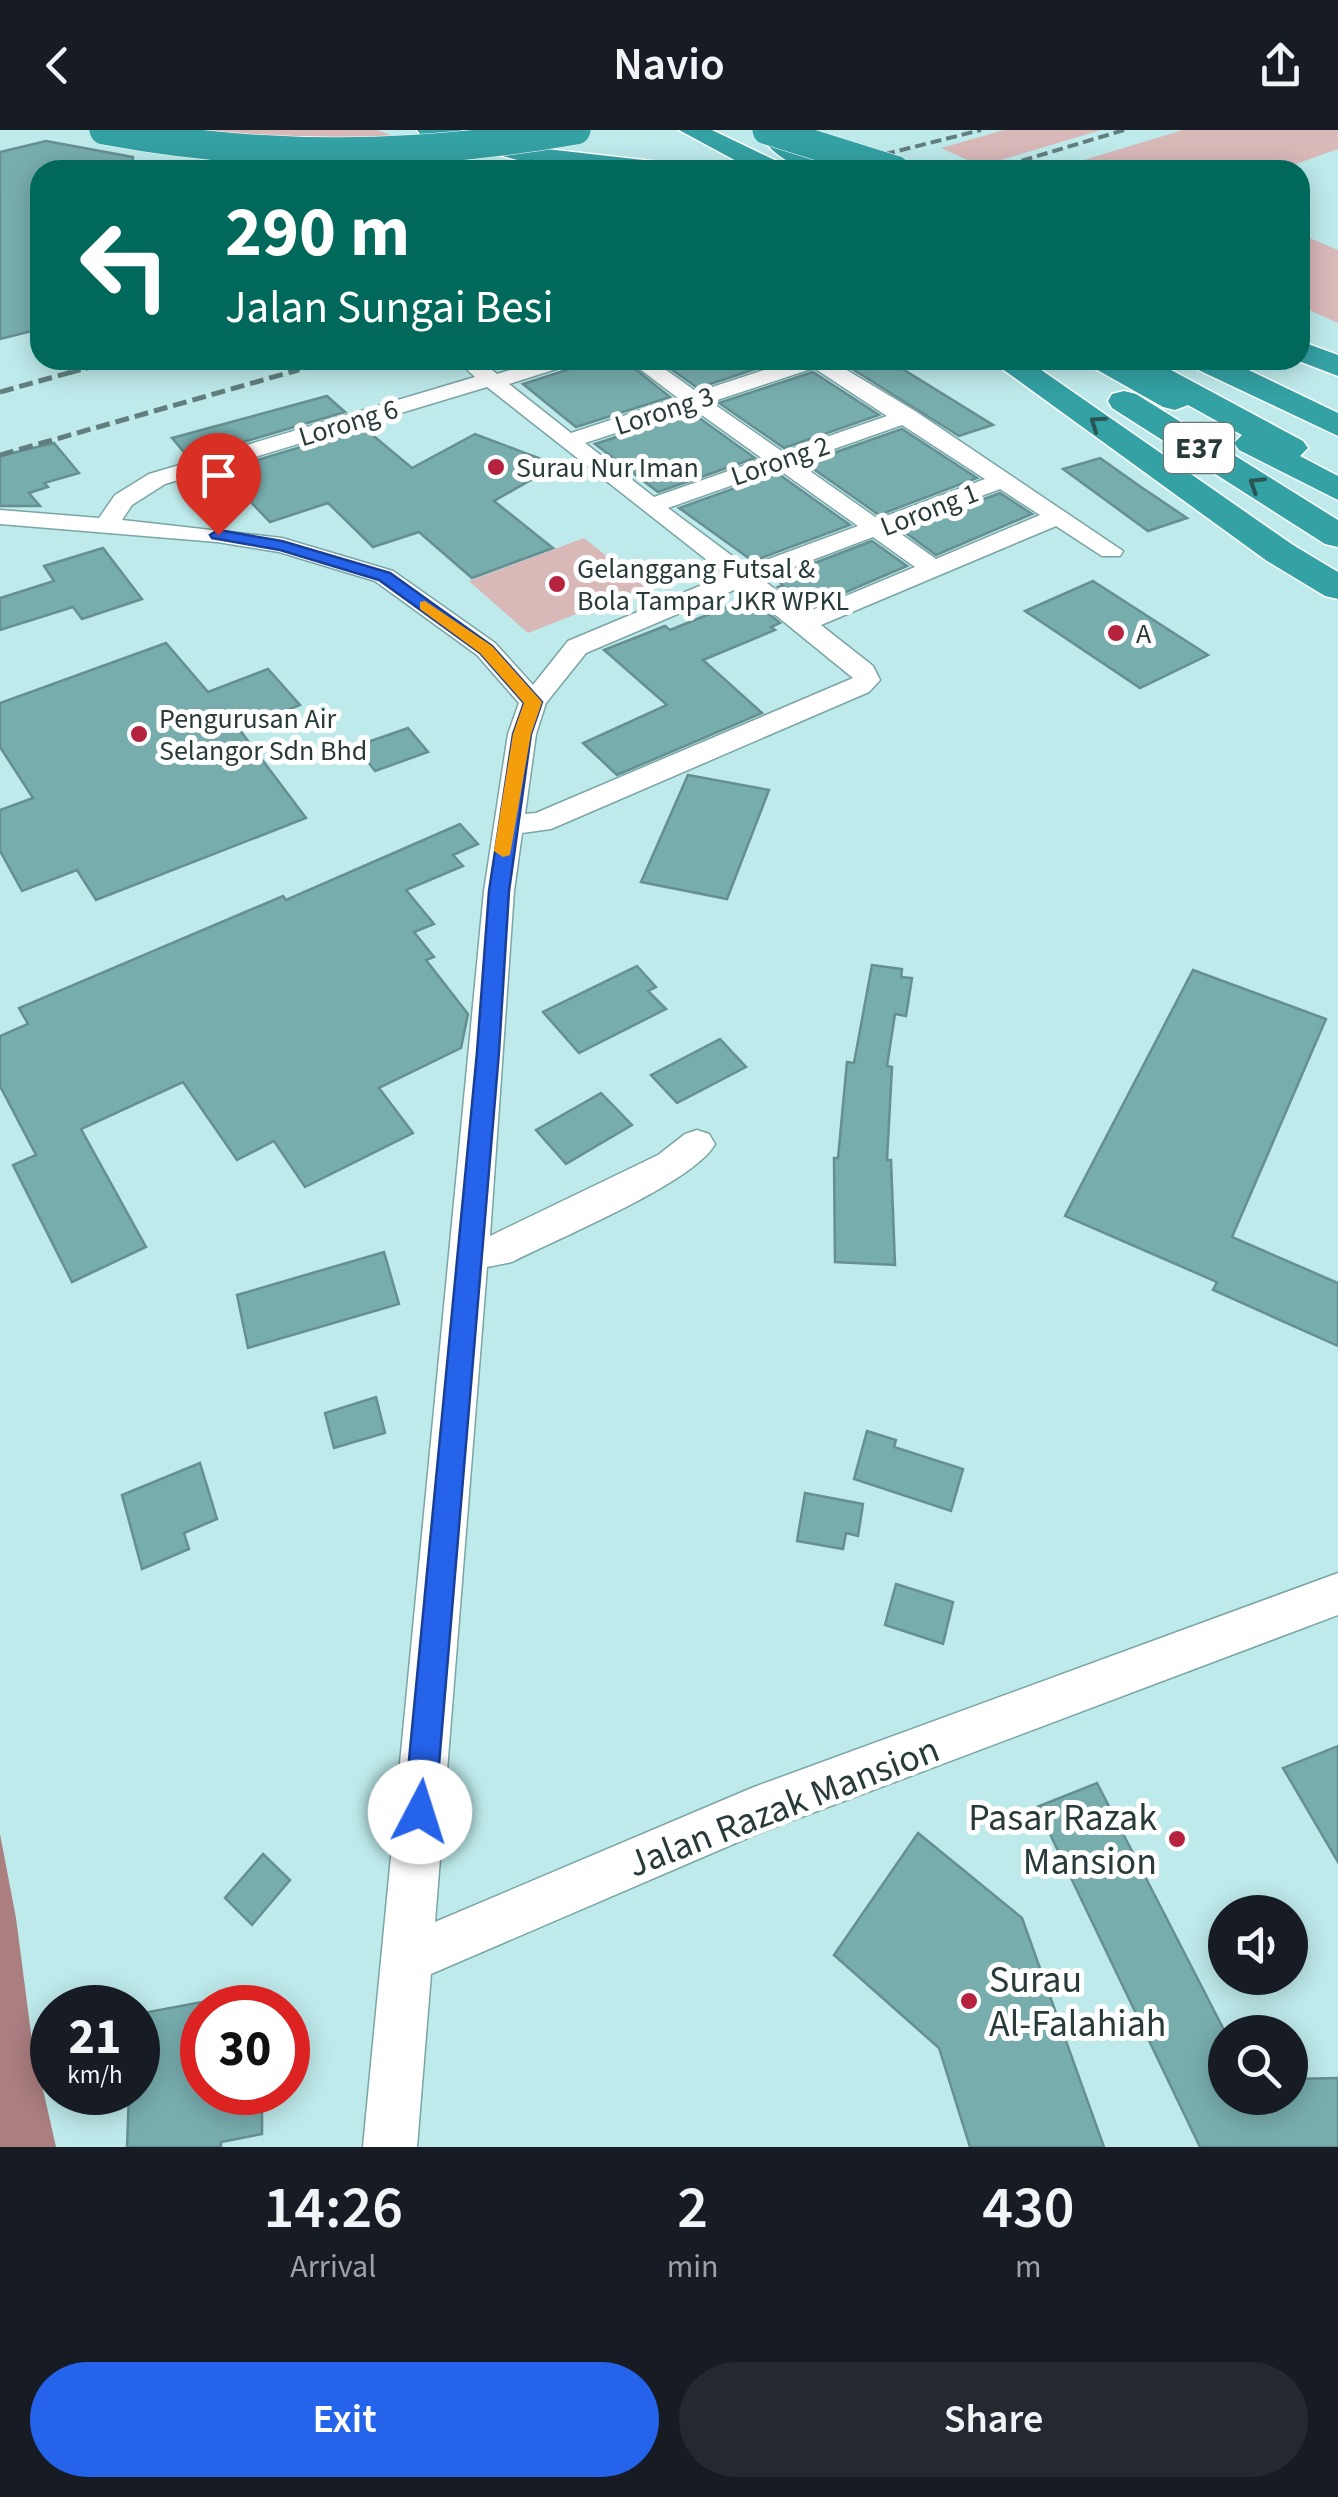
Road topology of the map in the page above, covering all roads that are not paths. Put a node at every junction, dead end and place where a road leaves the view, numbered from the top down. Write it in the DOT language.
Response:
graph roads {
  1 [pos="104,130"];
  2 [pos="430,130"];
  3 [pos="451,130"];
  4 [pos="568,130"];
  5 [pos="576,130"];
  6 [pos="788,130"];
  7 [pos="827,130"];
  8 [pos="759,131"];
  9 [pos="595,135"];
  10 [pos="478,144"];
  11 [pos="675,149"];
  12 [pos="663,160"];
  13 [pos="698,160"];
  14 [pos="727,160"];
  15 [pos="787,160"];
  16 [pos="827,160"];
  17 [pos="833,160"];
  18 [pos="892,160"];
  19 [pos="1310,351"];
  20 [pos="1338,364"];
  21 [pos="478,370"];
  22 [pos="531,370"];
  23 [pos="653,370"];
  24 [pos="785,370"];
  25 [pos="832,370"];
  26 [pos="1020,370"];
  27 [pos="1075,370"];
  28 [pos="1121,370"];
  29 [pos="1148,370"];
  30 [pos="1183,370"];
  31 [pos="1223,370"];
  32 [pos="1258,370"];
  33 [pos="492,381"];
  34 [pos="696,399"];
  35 [pos="1338,406"];
  36 [pos="907,416"];
  37 [pos="1338,426"];
  38 [pos="569,440"];
  39 [pos="1338,452"];
  40 [pos="781,460"];
  41 [pos="1300,471"];
  42 [pos="1338,473"];
  43 [pos="1177,479"];
  44 [pos="1004,480"];
  45 [pos="1338,490"];
  46 [pos="1338,502"];
  47 [pos="653,505"];
  48 [pos="1059,516"];
  49 [pos="0,517"];
  50 [pos="108,524"];
  51 [pos="877,528"];
  52 [pos="1338,536"];
  53 [pos="1111,551"];
  54 [pos="1338,566"];
  55 [pos="934,569"];
  56 [pos="741,578"];
  57 [pos="1338,588"];
  58 [pos="803,622"];
  59 [pos="533,702"];
  60 [pos="506,825"];
  61 [pos="697,1144"];
  62 [pos="470,1253"];
  63 [pos="1338,1594"];
  64 [pos="407,1959"];
  65 [pos="390,2147"];
  1 -- 5 [label="highway, bridge"];
  2 -- 10 [label="highway"];
  3 -- 10 [label="highway"];
  4 -- 9 [label="highway"];
  6 -- 17 [label="highway, bridge"];
  7 -- 18 [label="highway"];
  8 -- 15 [label="highway"];
  8 -- 16 [label="highway"];
  9 -- 12 [label="highway"];
  10 -- 11 [label="highway"];
  11 -- 13 [label="highway"];
  11 -- 14 [label="highway"];
  19 -- 20 [label="highway"];
  21 -- 33 [label="street"];
  22 -- 33 [label="street, Lorong 6"];
  23 -- 34 [label="street"];
  24 -- 34 [label="street, Lorong 3"];
  25 -- 36 [label="street"];
  43 -- 26 [label="highway, one-way"];
  52 -- 27 [label="highway, E37, one-way"];
  28 -- 41 [label="highway"];
  29 -- 42 [label="highway"];
  30 -- 39 [label="highway, E37"];
  31 -- 37 [label="highway"];
  32 -- 35 [label="highway"];
  33 -- 38 [label="street"];
  33 -- 50 [label="street, Lorong 6"];
  34 -- 38 [label="street, Lorong 3"];
  34 -- 40 [label="street"];
  36 -- 40 [label="street, Lorong 2"];
  36 -- 44 [label="street"];
  38 -- 47 [label="street"];
  40 -- 47 [label="street, Lorong 2"];
  40 -- 51 [label="street"];
  41 -- 45 [label="highway"];
  41 -- 46 [label="highway"];
  43 -- 54 [label="highway"];
  43 -- 57 [label="highway"];
  44 -- 48 [label="street"];
  44 -- 51 [label="street, Lorong 1"];
  47 -- 56 [label="street"];
  48 -- 53 [label="street"];
  48 -- 55 [label="street"];
  49 -- 50 [label="street"];
  50 -- 59 [label="street"];
  51 -- 55 [label="street"];
  51 -- 56 [label="street, Lorong 1"];
  55 -- 58 [label="street"];
  56 -- 58 [label="street"];
  56 -- 59 [label="street, Lorong 1"];
  58 -- 60 [label="street"];
  59 -- 60 [label="street"];
  60 -- 62 [label="street"];
  61 -- 62 [label="street"];
  62 -- 64 [label="street"];
  63 -- 64 [label="street, Jalan Razak Mansion"];
  64 -- 65 [label="street"];
}
